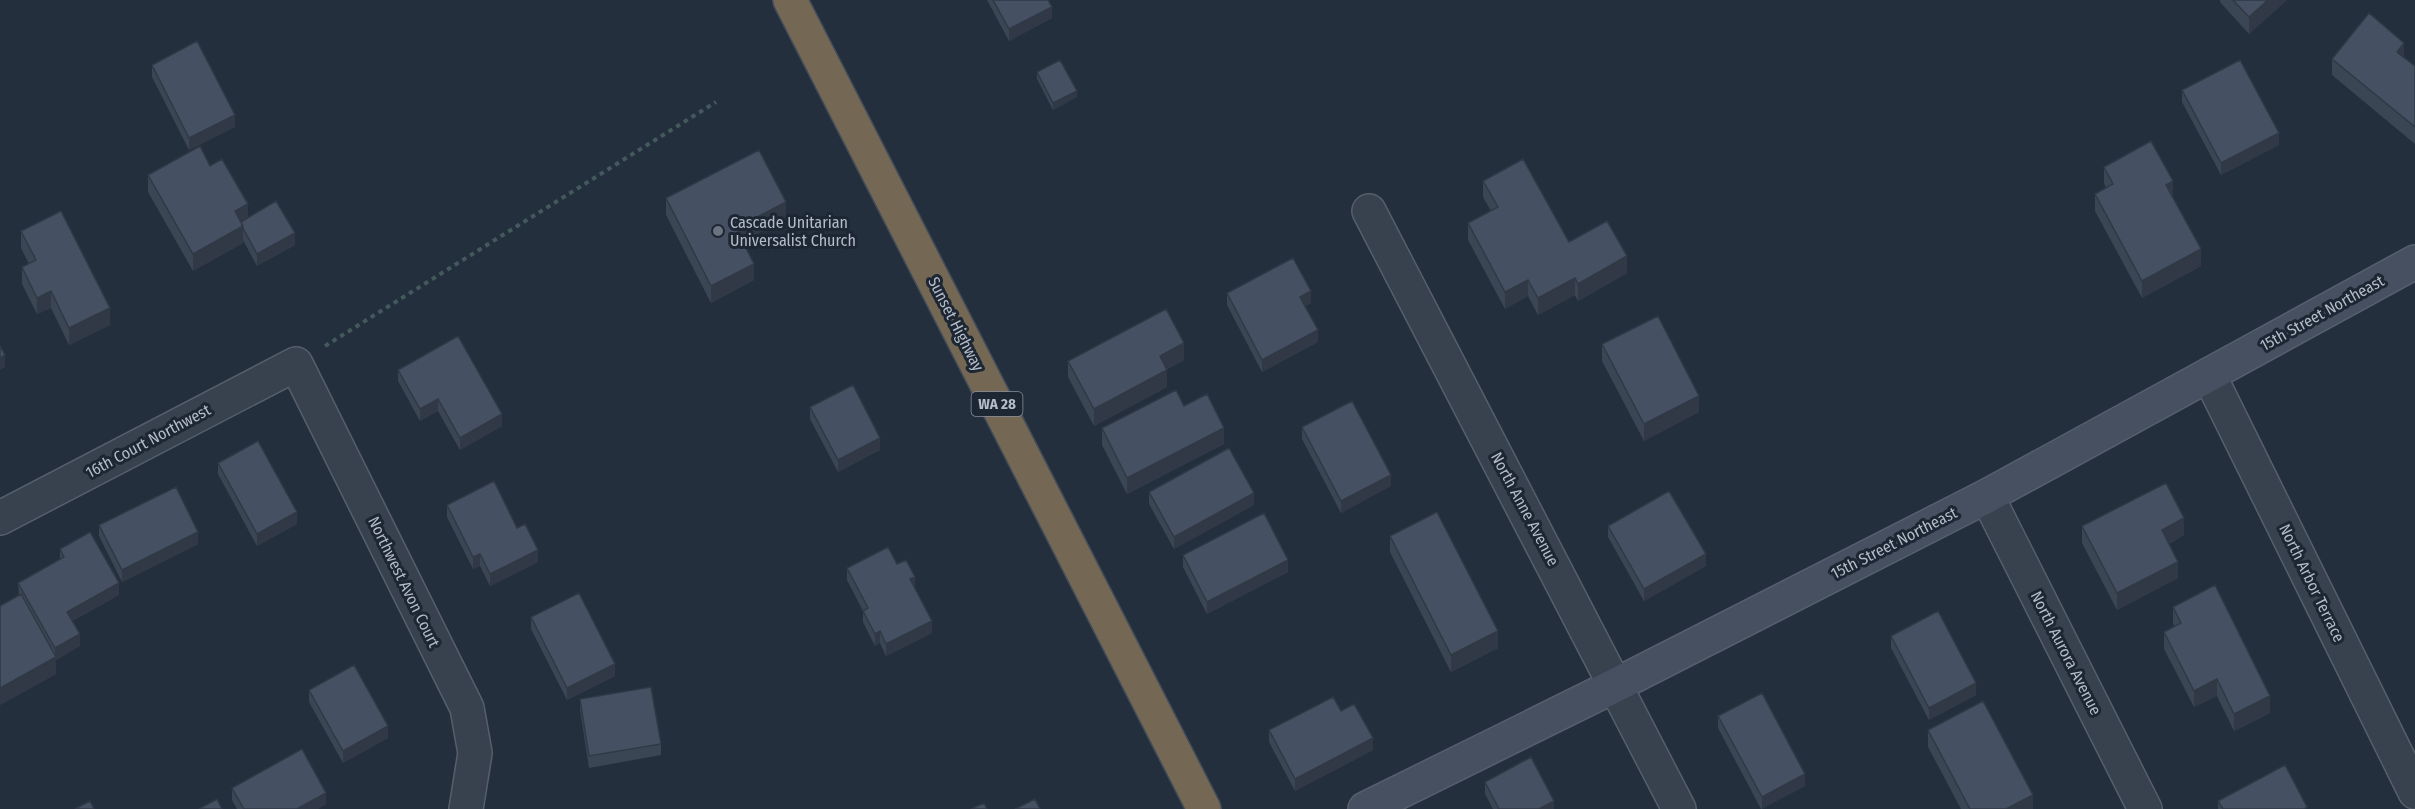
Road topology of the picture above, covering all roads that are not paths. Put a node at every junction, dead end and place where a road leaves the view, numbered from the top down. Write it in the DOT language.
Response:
graph roads {
  1 [pos="789,0"];
  2 [pos="1369,211"];
  3 [pos="2415,262"];
  4 [pos="296,364"];
  5 [pos="2208,375"];
  6 [pos="1987,496"];
  7 [pos="0,518"];
  8 [pos="1616,685"];
  9 [pos="2415,792"];
  10 [pos="466,809"];
  11 [pos="1204,809"];
  12 [pos="1365,809"];
  13 [pos="1679,809"];
  14 [pos="2145,809"];
  1 -- 11 [label="highway, Sunset Highway / WA 28"];
  2 -- 8 [label="street, North Anne Avenue"];
  3 -- 5 [label="street, 15th Street Northeast"];
  4 -- 7 [label="street, 16th Court Northwest"];
  4 -- 10 [label="street, Northwest Avon Court"];
  5 -- 6 [label="street, 15th Street Northeast"];
  5 -- 9 [label="street, North Arbor Terrace"];
  6 -- 8 [label="street, 15th Street Northeast"];
  6 -- 14 [label="street, North Aurora Avenue"];
  8 -- 12 [label="street, 15th Street Northeast"];
  8 -- 13 [label="street, North Anne Avenue"];
}
